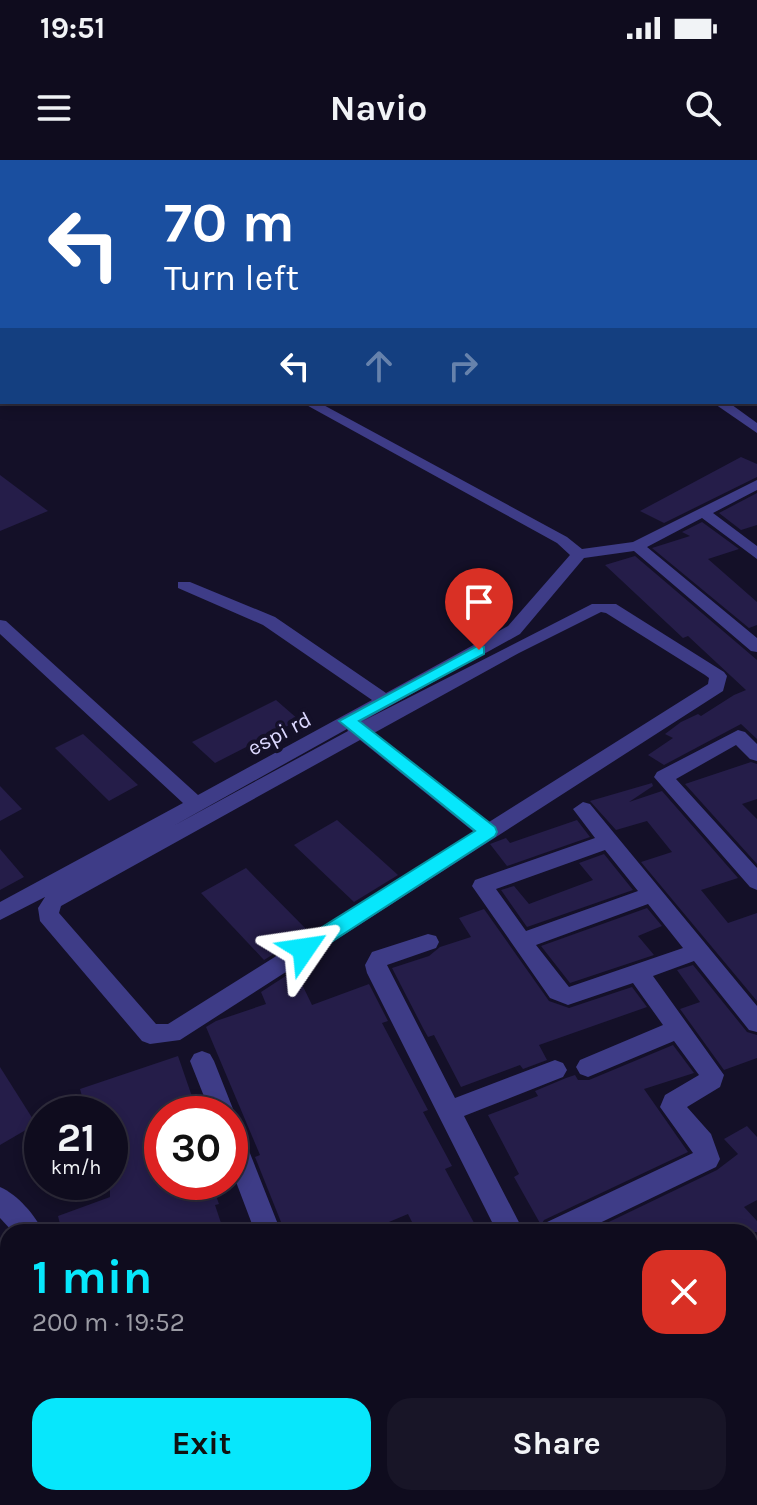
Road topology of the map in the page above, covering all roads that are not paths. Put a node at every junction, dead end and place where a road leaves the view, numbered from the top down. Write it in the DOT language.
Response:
graph roads {
  1 [pos="312,404"];
  2 [pos="722,404"];
  3 [pos="757,429"];
  4 [pos="756,484"];
  5 [pos="703,512"];
  6 [pos="637,546"];
  7 [pos="579,554"];
  8 [pos="757,554"];
  9 [pos="184,585"];
  10 [pos="0,625"];
  11 [pos="753,639"];
  12 [pos="506,644"];
  13 [pos="447,677"];
  14 [pos="385,701"];
  15 [pos="355,727"];
  16 [pos="757,755"];
  17 [pos="227,796"];
  18 [pos="195,803"];
  19 [pos="583,809"];
  20 [pos="488,832"];
  21 [pos="609,841"];
  22 [pos="757,882"];
  23 [pos="654,894"];
  24 [pos="0,912"];
  25 [pos="522,941"];
  26 [pos="428,942"];
  27 [pos="699,951"];
  28 [pos="639,973"];
  29 [pos="757,1023"];
  30 [pos="680,1028"];
  31 [pos="202,1061"];
  32 [pos="588,1067"];
  33 [pos="555,1070"];
  34 [pos="216,1096"];
  35 [pos="450,1111"];
  36 [pos="248,1180"];
  37 [pos="0,1199"];
  38 [pos="23,1224"];
  39 [pos="265,1224"];
  40 [pos="507,1224"];
  41 [pos="571,1224"];
  1 -- 7 [label="street"];
  2 -- 3 [label="street"];
  4 -- 5 [label="street"];
  5 -- 6 [label="street"];
  5 -- 8 [label="street"];
  6 -- 7 [label="street"];
  6 -- 11 [label="street"];
  7 -- 12 [label="street"];
  9 -- 14 [label="street"];
  10 -- 18 [label="street"];
  12 -- 13 [label="street"];
  12 -- 20 [label="street"];
  13 -- 14 [label="street"];
  13 -- 15 [label="street"];
  14 -- 15 [label="street"];
  15 -- 17 [label="street"];
  15 -- 20 [label="street"];
  16 -- 22 [label="street"];
  17 -- 18 [label="street"];
  17 -- 20 [label="street"];
  18 -- 24 [label="street"];
  19 -- 21 [label="street"];
  21 -- 23 [label="street"];
  21 -- 25 [label="street"];
  23 -- 25 [label="street"];
  23 -- 27 [label="street"];
  25 -- 28 [label="street"];
  26 -- 35 [label="street"];
  27 -- 28 [label="street"];
  27 -- 29 [label="street"];
  28 -- 30 [label="street"];
  30 -- 32 [label="street"];
  30 -- 41 [label="street"];
  31 -- 34 [label="street"];
  33 -- 35 [label="street"];
  35 -- 40 [label="street"];
  36 -- 39 [label="street"];
  37 -- 38 [label="street"];
}
